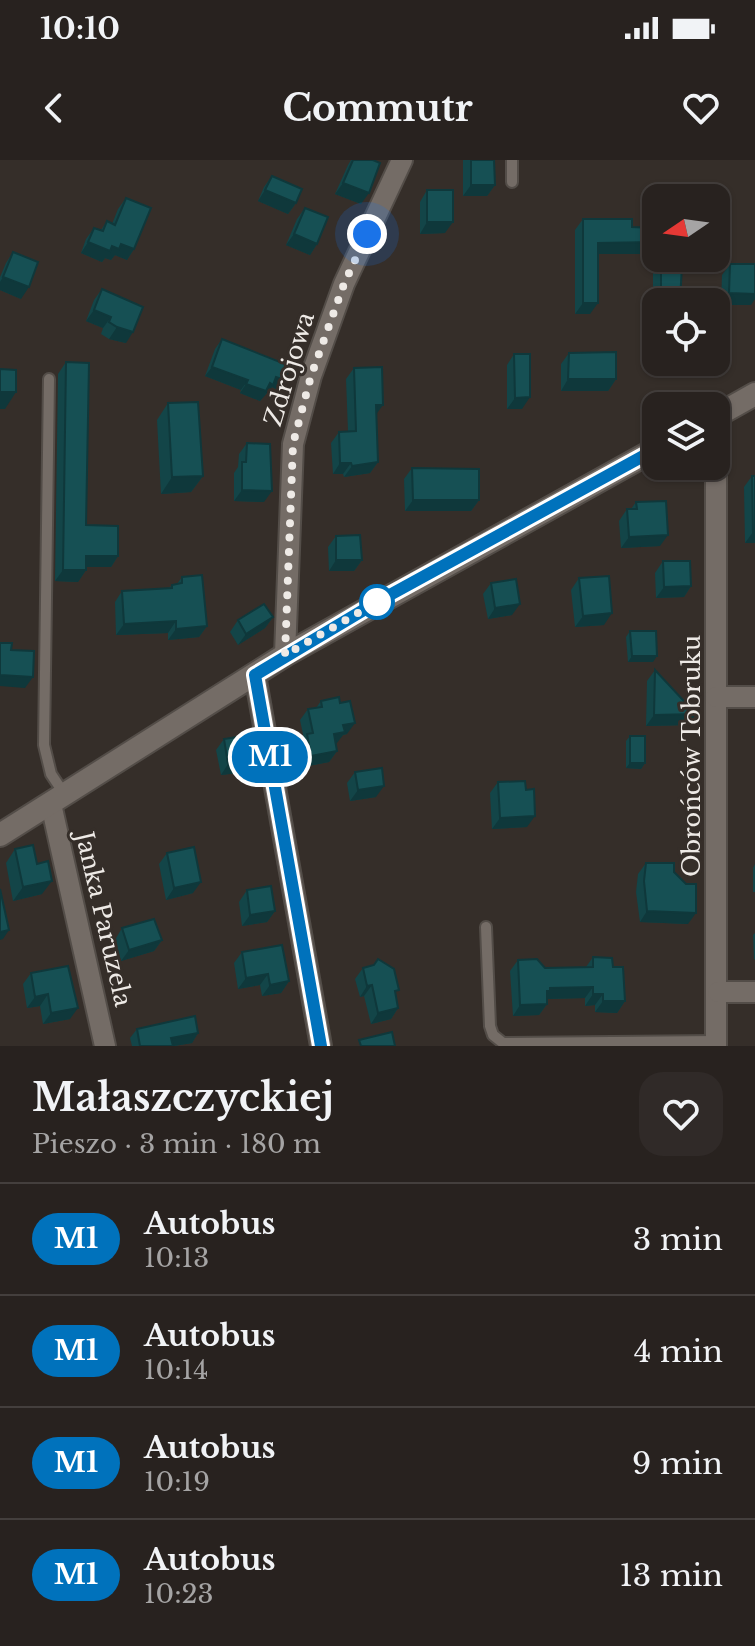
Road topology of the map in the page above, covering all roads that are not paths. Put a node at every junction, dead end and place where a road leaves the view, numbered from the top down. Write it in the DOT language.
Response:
graph roads {
  1 [pos="402,160"];
  2 [pos="512,160"];
  3 [pos="512,182"];
  4 [pos="49,379"];
  5 [pos="755,394"];
  6 [pos="730,408"];
  7 [pos="642,457"];
  8 [pos="716,480"];
  9 [pos="285,655"];
  10 [pos="255,675"];
  11 [pos="716,697"];
  12 [pos="755,697"];
  13 [pos="58,799"];
  14 [pos="0,835"];
  15 [pos="486,927"];
  16 [pos="718,992"];
  17 [pos="755,992"];
  18 [pos="560,1043"];
  19 [pos="716,1044"];
  20 [pos="105,1046"];
  21 [pos="321,1046"];
  1 -- 9 [label="street, Zdrojowa"];
  2 -- 3 [label="lane"];
  4 -- 13 [label="lane"];
  5 -- 6 [label="street"];
  7 -- 9 [label="street"];
  8 -- 11 [label="street, Obrońców Tobruku"];
  9 -- 10 [label="street"];
  10 -- 13 [label="street"];
  10 -- 21 [label="street"];
  11 -- 12 [label="street"];
  11 -- 16 [label="street, Obrońców Tobruku"];
  13 -- 14 [label="street"];
  13 -- 20 [label="street, Janka Paruzela"];
  15 -- 18 [label="lane"];
  16 -- 17 [label="street"];
  16 -- 19 [label="street, Obrońców Tobruku"];
  18 -- 19 [label="lane"];
}
